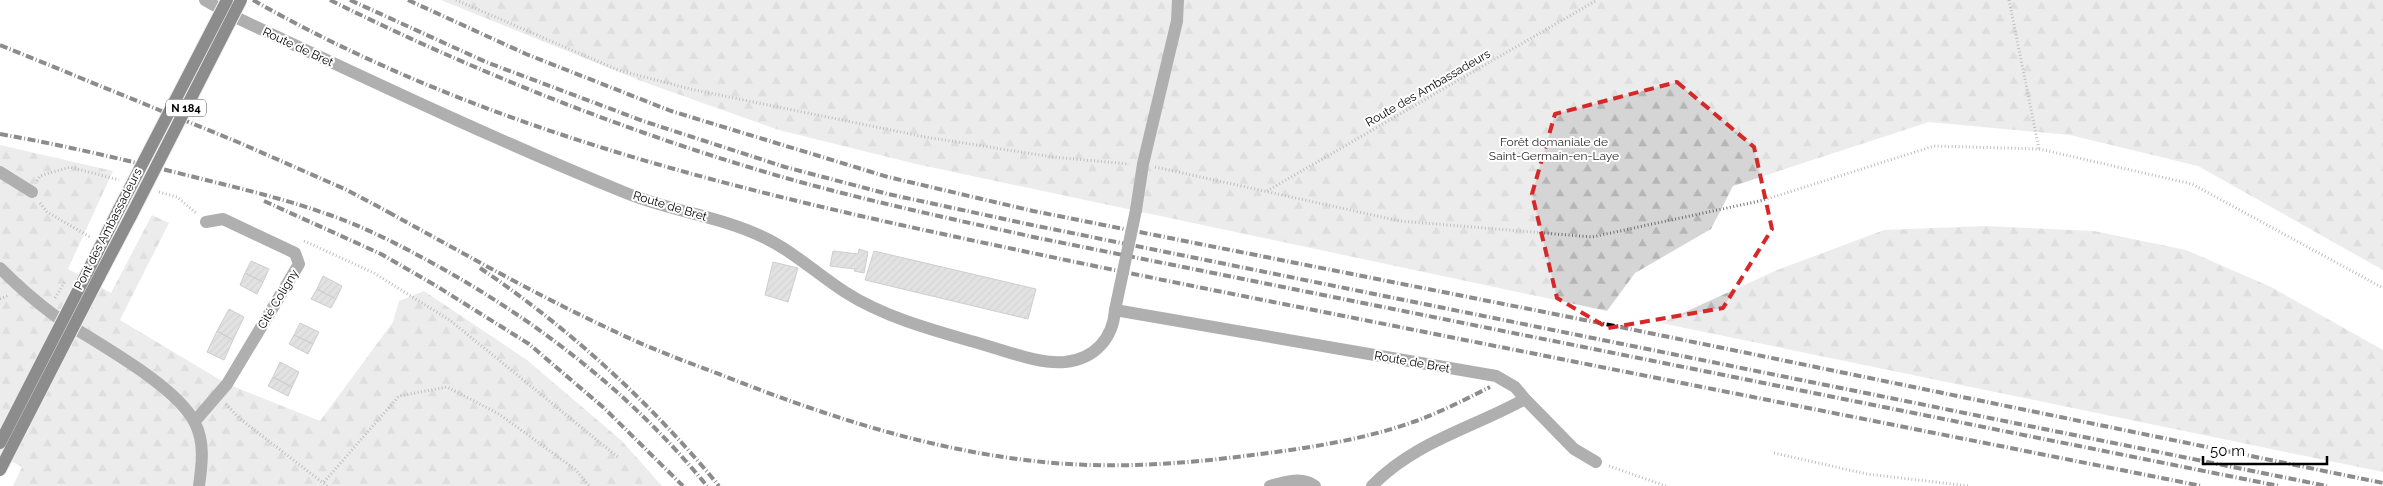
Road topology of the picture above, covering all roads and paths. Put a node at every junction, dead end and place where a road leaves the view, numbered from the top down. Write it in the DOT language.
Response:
graph roads {
  1 [pos="205,0"];
  2 [pos="227,0"];
  3 [pos="242,0"];
  4 [pos="456,0"];
  5 [pos="1178,0"];
  6 [pos="1597,0"];
  7 [pos="2009,0"];
  8 [pos="2039,149"];
  9 [pos="1143,164"];
  10 [pos="0,172"];
  11 [pos="123,181"];
  12 [pos="150,189"];
  13 [pos="1267,191"];
  14 [pos="32,192"];
  15 [pos="125,212"];
  16 [pos="206,222"];
  17 [pos="296,237"];
  18 [pos="102,243"];
  19 [pos="0,268"];
  20 [pos="70,273"];
  21 [pos="94,274"];
  22 [pos="2383,288"];
  23 [pos="53,301"];
  24 [pos="1115,310"];
  25 [pos="220,395"];
  26 [pos="1525,400"];
  27 [pos="195,421"];
  28 [pos="0,443"];
  29 [pos="1774,453"];
  30 [pos="619,458"];
  31 [pos="1596,462"];
  32 [pos="0,470"];
  33 [pos="324,482"];
  34 [pos="199,486"];
  35 [pos="327,486"];
  36 [pos="588,486"];
  37 [pos="1270,486"];
  38 [pos="1315,486"];
  39 [pos="1372,486"];
  40 [pos="1666,486"];
  41 [pos="1969,486"];
  1 -- 24 [label="street, Route de Bret"];
  2 -- 15 [label="main road, Pont des Ambassadeurs / N 184, bridge"];
  3 -- 15 [label="main road, Pont des Ambassadeurs / N 184, bridge"];
  4 -- 9 [label="path"];
  5 -- 9 [label="street, Route de Bret"];
  6 -- 13 [label="path, Route des Ambassadeurs"];
  7 -- 8 [label="path"];
  8 -- 13 [label="path"];
  8 -- 22 [label="path"];
  9 -- 13 [label="path"];
  9 -- 24 [label="street, Route de Bret, bridge"];
  10 -- 14 [label="street"];
  11 -- 14 [label="path"];
  12 -- 16 [label="path"];
  14 -- 18 [label="path"];
  15 -- 18 [label="main road, Pont des Ambassadeurs / N 184"];
  15 -- 21 [label="main road, Pont des Ambassadeurs / N 184"];
  16 -- 25 [label="street, Cité Coligny"];
  17 -- 30 [label="path"];
  18 -- 21 [label="main road, Pont des Ambassadeurs / N 184"];
  19 -- 27 [label="street"];
  20 -- 23 [label="path"];
  21 -- 28 [label="main road, Pont des Ambassadeurs / N 184, bridge"];
  21 -- 32 [label="main road, Pont des Ambassadeurs / N 184, bridge"];
  24 -- 26 [label="street, Route de Bret"];
  25 -- 27 [label="street, Cité Coligny"];
  25 -- 33 [label="path"];
  26 -- 31 [label="street, Route de Bret"];
  26 -- 39 [label="street"];
  27 -- 34 [label="street"];
  29 -- 41 [label="path"];
  31 -- 40 [label="path"];
  33 -- 35 [label="path"];
  33 -- 36 [label="path"];
  37 -- 38 [label="street"];
}
